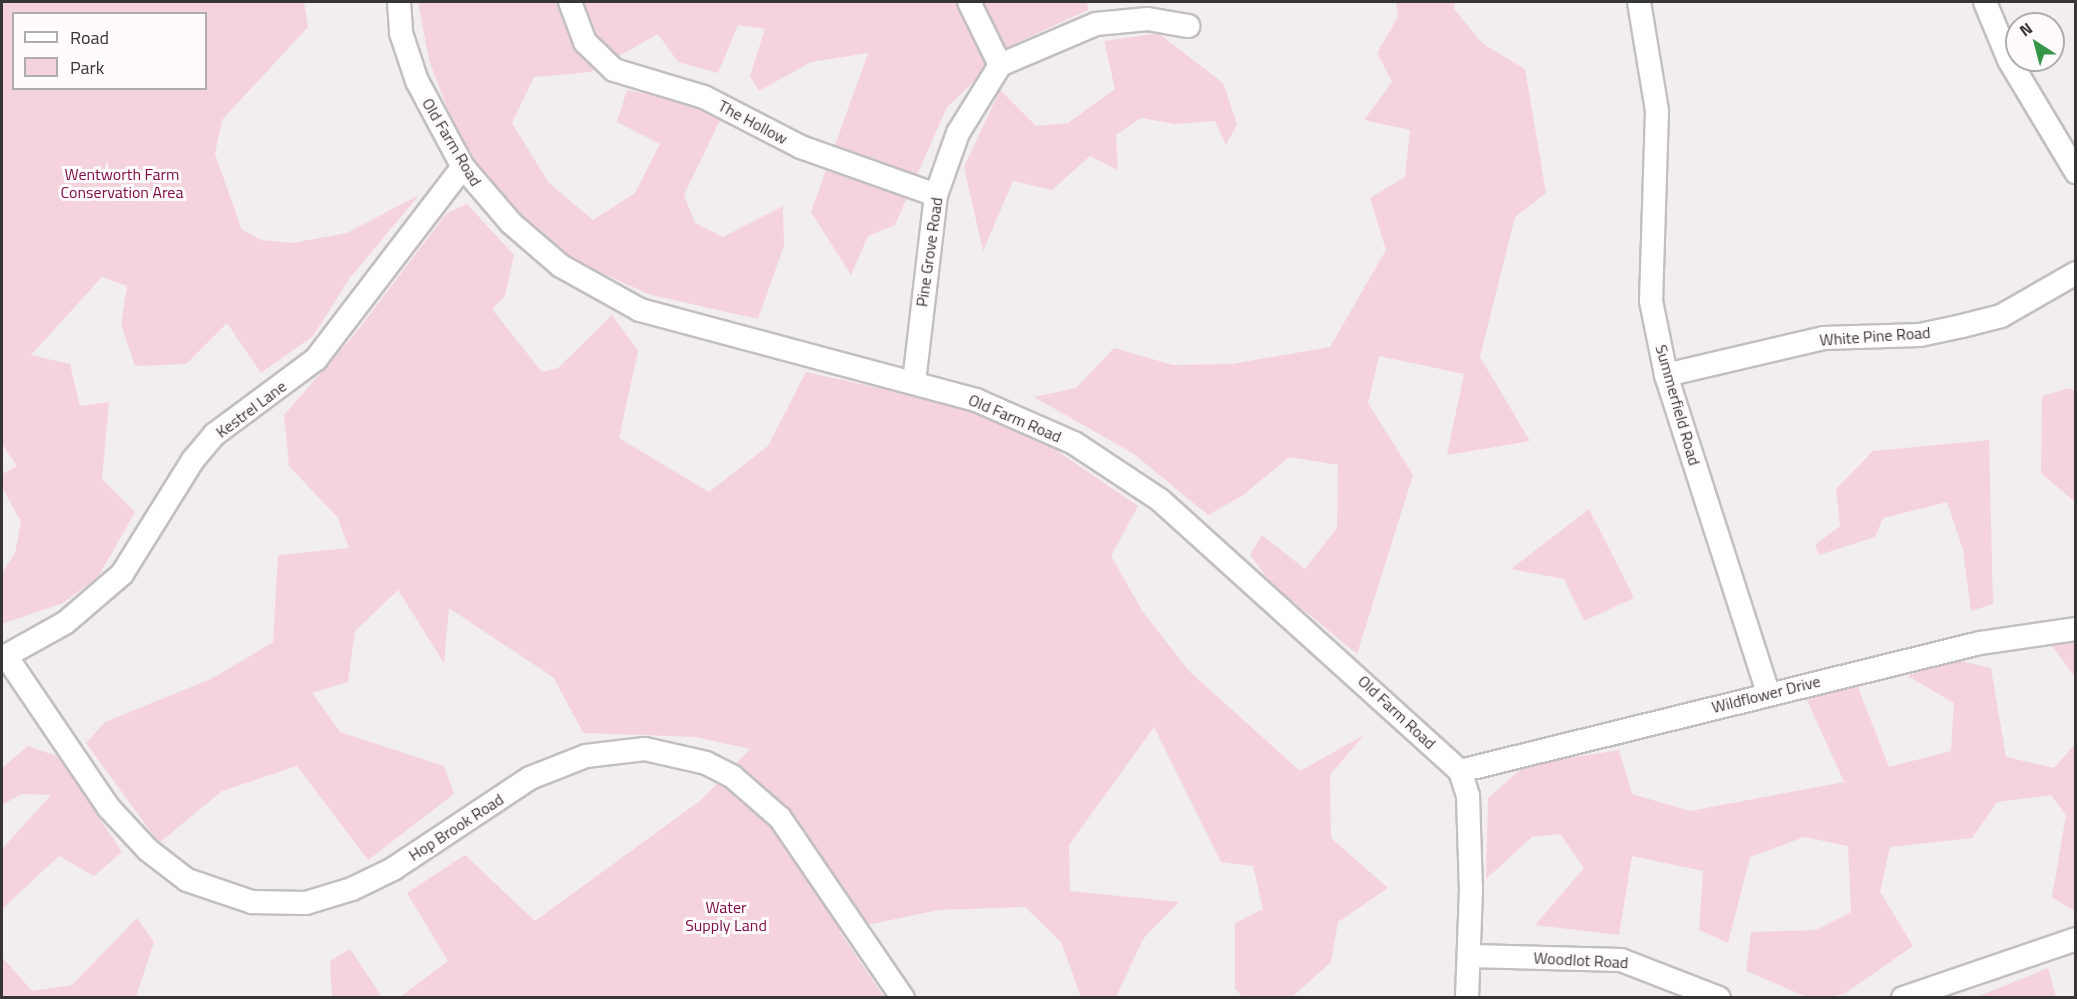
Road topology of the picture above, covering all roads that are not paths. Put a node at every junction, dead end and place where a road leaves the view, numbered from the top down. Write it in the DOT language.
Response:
graph roads {
  1 [pos="399,2"];
  2 [pos="570,2"];
  3 [pos="969,2"];
  4 [pos="1639,2"];
  5 [pos="1985,2"];
  6 [pos="1188,26"];
  7 [pos="1000,65"];
  8 [pos="463,167"];
  9 [pos="2076,172"];
  10 [pos="936,195"];
  11 [pos="2076,273"];
  12 [pos="1666,375"];
  13 [pos="914,382"];
  14 [pos="2076,629"];
  15 [pos="4,657"];
  16 [pos="1768,693"];
  17 [pos="1460,771"];
  18 [pos="2076,939"];
  19 [pos="1471,956"];
  20 [pos="903,998"];
  21 [pos="1467,998"];
  22 [pos="1719,998"];
  23 [pos="1903,998"];
  1 -- 8 [label="street, Old Farm Road"];
  2 -- 10 [label="street, The Hollow"];
  3 -- 7 [label="street"];
  4 -- 12 [label="street, Summerfield Road"];
  5 -- 9 [label="street"];
  6 -- 7 [label="street"];
  7 -- 10 [label="street, Pine Grove Road"];
  8 -- 13 [label="street, Old Farm Road"];
  8 -- 15 [label="street, Kestrel Lane"];
  10 -- 13 [label="street, Pine Grove Road"];
  11 -- 12 [label="street, White Pine Road"];
  12 -- 16 [label="street, Summerfield Road"];
  13 -- 17 [label="street, Old Farm Road"];
  14 -- 16 [label="street, Wildflower Drive"];
  15 -- 20 [label="street, Hop Brook Road"];
  16 -- 17 [label="street, Wildflower Drive"];
  17 -- 19 [label="street"];
  18 -- 23 [label="street"];
  19 -- 21 [label="street"];
  19 -- 22 [label="street, Woodlot Road"];
}
